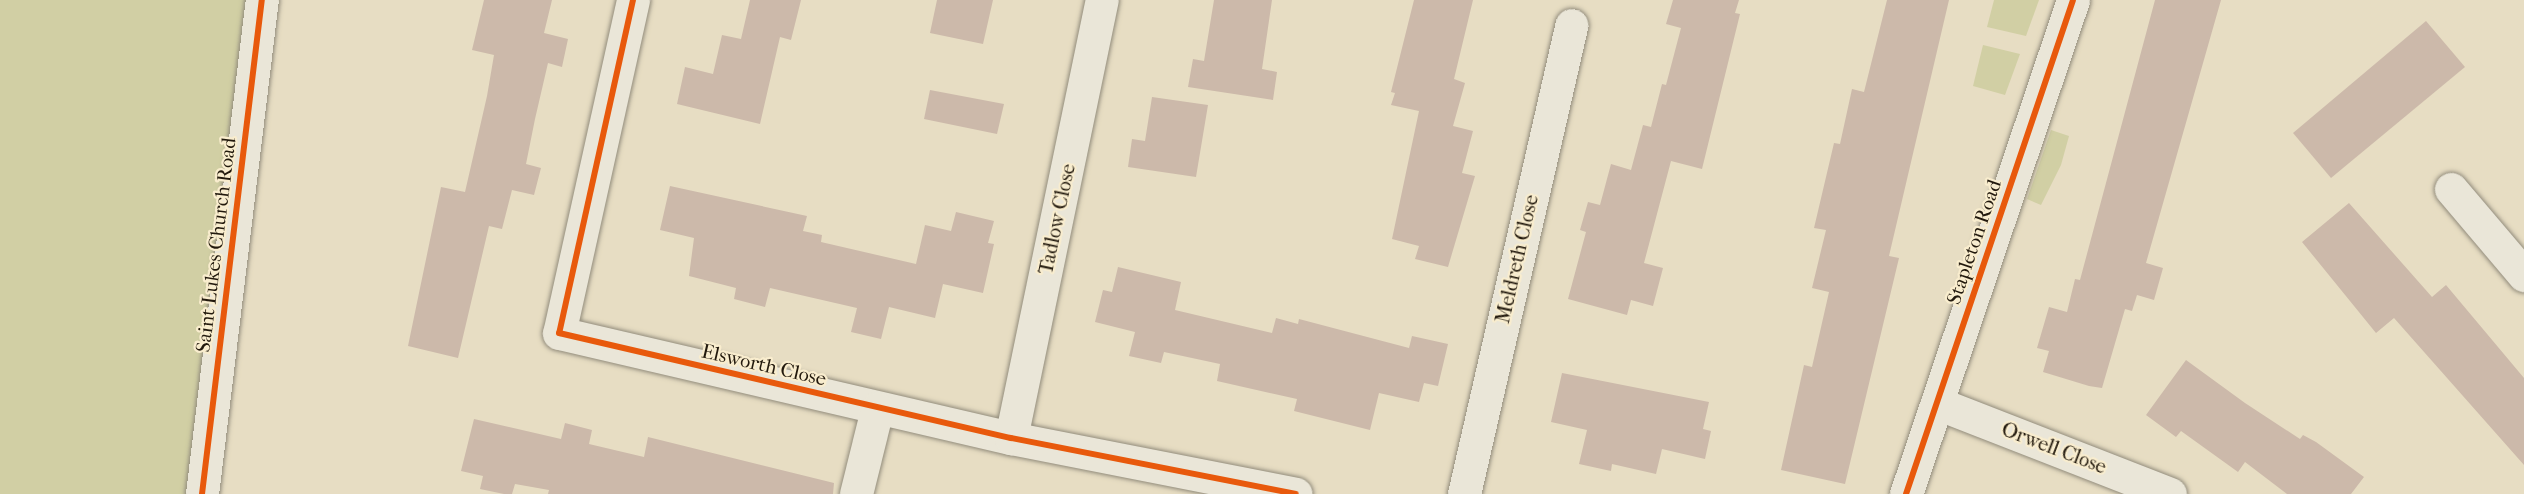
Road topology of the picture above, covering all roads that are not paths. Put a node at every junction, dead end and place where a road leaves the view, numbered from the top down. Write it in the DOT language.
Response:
graph roads {
  1 [pos="262,0"];
  2 [pos="633,0"];
  3 [pos="1102,0"];
  4 [pos="2073,0"];
  5 [pos="1571,25"];
  6 [pos="2451,189"];
  7 [pos="2524,275"];
  8 [pos="1937,403"];
  9 [pos="877,409"];
  10 [pos="1011,438"];
  11 [pos="202,494"];
  12 [pos="856,494"];
  13 [pos="1296,494"];
  14 [pos="1464,494"];
  15 [pos="1906,494"];
  16 [pos="2170,494"];
  1 -- 11 [label="street, Saint Lukes Church Road"];
  2 -- 9 [label="street, Elsworth Close"];
  3 -- 10 [label="street, Tadlow Close"];
  4 -- 8 [label="street, Stapleton Road"];
  5 -- 14 [label="street, Meldreth Close"];
  6 -- 7 [label="street"];
  8 -- 15 [label="street, Stapleton Road"];
  8 -- 16 [label="street, Orwell Close"];
  9 -- 10 [label="street, Elsworth Close"];
  9 -- 12 [label="street"];
  10 -- 13 [label="street, Elsworth Close"];
}
